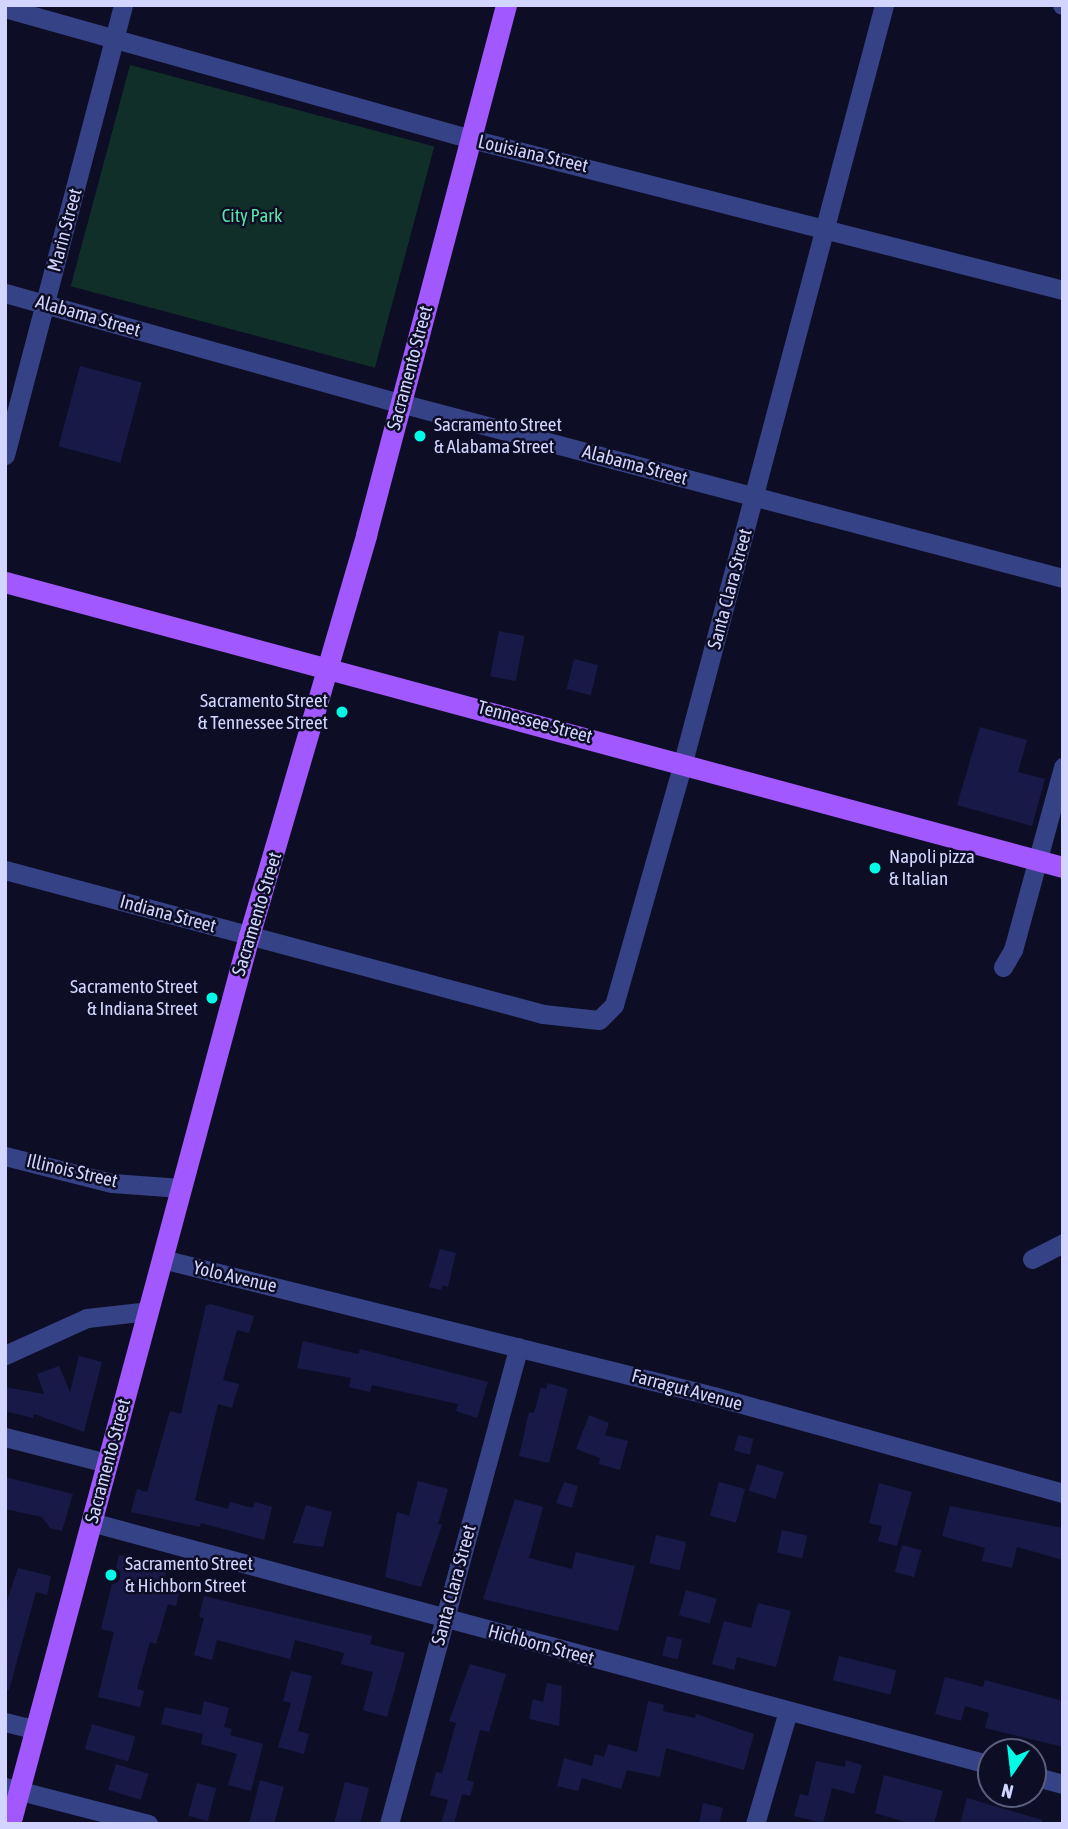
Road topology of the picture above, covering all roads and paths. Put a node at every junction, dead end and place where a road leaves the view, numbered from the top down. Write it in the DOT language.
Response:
graph roads {
  1 [pos="123,5"];
  2 [pos="506,5"];
  3 [pos="884,5"];
  4 [pos="5,8"];
  5 [pos="115,39"];
  6 [pos="471,139"];
  7 [pos="825,226"];
  8 [pos="1063,290"];
  9 [pos="5,293"];
  10 [pos="45,304"];
  11 [pos="400,404"];
  12 [pos="5,455"];
  13 [pos="755,497"];
  14 [pos="1063,578"];
  15 [pos="5,582"];
  16 [pos="325,668"];
  17 [pos="683,762"];
  18 [pos="1063,766"];
  19 [pos="1038,860"];
  20 [pos="1063,867"];
  21 [pos="5,870"];
  22 [pos="249,936"];
  23 [pos="1003,967"];
  24 [pos="452,990"];
  25 [pos="5,1156"];
  26 [pos="179,1197"];
  27 [pos="1063,1243"];
  28 [pos="162,1259"];
  29 [pos="1031,1259"];
  30 [pos="309,1294"];
  31 [pos="148,1311"];
  32 [pos="519,1347"];
  33 [pos="5,1355"];
  34 [pos="5,1437"];
  35 [pos="107,1463"];
  36 [pos="1063,1493"];
  37 [pos="91,1522"];
  38 [pos="446,1620"];
  39 [pos="788,1711"];
  40 [pos="5,1722"];
  41 [pos="36,1730"];
  42 [pos="977,1761"];
  43 [pos="12,1788"];
  44 [pos="10,1824"];
  45 [pos="148,1824"];
  46 [pos="389,1824"];
  47 [pos="755,1824"];
  1 -- 5 [label="street, Marin Street"];
  2 -- 6 [label="main road, Sacramento Street"];
  3 -- 7 [label="street, Santa Clara Street"];
  4 -- 5 [label="street, Louisiana Street"];
  5 -- 6 [label="street, Louisiana Street"];
  5 -- 10 [label="street, Marin Street"];
  6 -- 7 [label="street, Louisiana Street"];
  6 -- 11 [label="main road, Sacramento Street"];
  7 -- 8 [label="street, Louisiana Street"];
  7 -- 13 [label="street, Santa Clara Street"];
  9 -- 10 [label="street, Alabama Street"];
  10 -- 11 [label="street, Alabama Street"];
  10 -- 12 [label="street, Marin Street"];
  11 -- 13 [label="street, Alabama Street"];
  11 -- 16 [label="main road, Sacramento Street"];
  13 -- 14 [label="street, Alabama Street"];
  13 -- 17 [label="street, Santa Clara Street"];
  15 -- 16 [label="main road, Tennessee Street"];
  16 -- 17 [label="main road, Tennessee Street"];
  16 -- 22 [label="main road, Sacramento Street"];
  17 -- 19 [label="main road, Tennessee Street"];
  17 -- 24 [label="street, Santa Clara Street"];
  18 -- 19 [label="street"];
  19 -- 20 [label="main road, Tennessee Street"];
  19 -- 23 [label="street"];
  21 -- 22 [label="street, Indiana Street"];
  22 -- 24 [label="street, Indiana Street"];
  22 -- 26 [label="main road, Sacramento Street"];
  25 -- 26 [label="street, Illinois Street"];
  26 -- 28 [label="main road, Sacramento Street"];
  27 -- 29 [label="street"];
  28 -- 30 [label="street, Yolo Avenue"];
  28 -- 31 [label="main road, Sacramento Street"];
  30 -- 32 [label="street, Farragut Avenue"];
  31 -- 33 [label="street"];
  31 -- 35 [label="main road, Sacramento Street"];
  32 -- 36 [label="street, Farragut Avenue"];
  32 -- 38 [label="street, Santa Clara Street"];
  34 -- 35 [label="street"];
  35 -- 37 [label="main road, Sacramento Street"];
  37 -- 38 [label="street, Hichborn Street"];
  37 -- 41 [label="main road, Sacramento Street"];
  38 -- 39 [label="street, Hichborn Street"];
  38 -- 46 [label="street, Santa Clara Street"];
  39 -- 42 [label="street, Hichborn Street"];
  39 -- 47 [label="street"];
  40 -- 41 [label="street"];
  41 -- 43 [label="main road, Sacramento Street"];
  43 -- 44 [label="main road, Sacramento Street"];
  43 -- 45 [label="street"];
}
